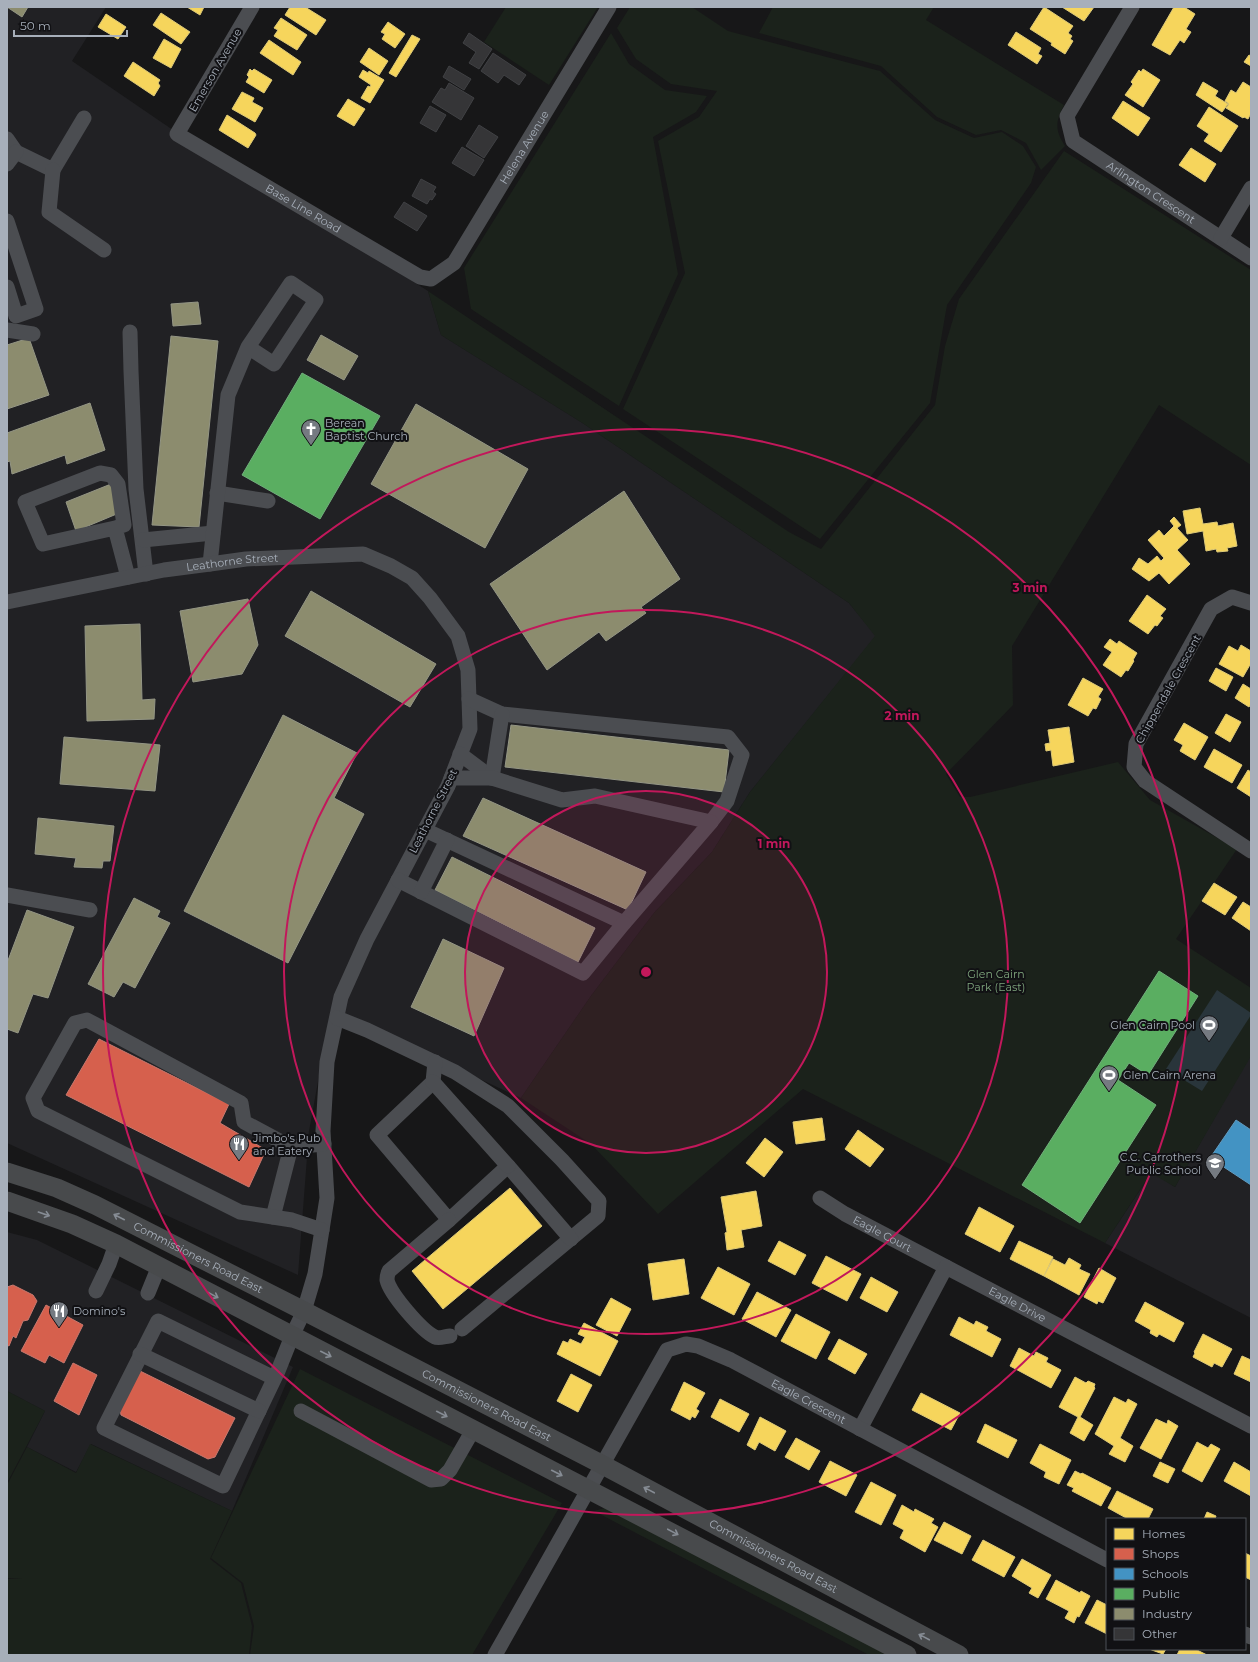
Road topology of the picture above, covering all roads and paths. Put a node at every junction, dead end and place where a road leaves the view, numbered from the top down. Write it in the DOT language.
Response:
graph roads {
  1 [pos="252,7"];
  2 [pos="609,7"];
  3 [pos="1132,7"];
  4 [pos="84,118"];
  5 [pos="177,134"];
  6 [pos="7,139"];
  7 [pos="11,158"];
  8 [pos="53,170"];
  9 [pos="1251,188"];
  10 [pos="7,221"];
  11 [pos="1221,238"];
  12 [pos="104,250"];
  13 [pos="1251,258"];
  14 [pos="432,279"];
  15 [pos="7,287"];
  16 [pos="7,330"];
  17 [pos="130,332"];
  18 [pos="33,334"];
  19 [pos="248,347"];
  20 [pos="217,493"];
  21 [pos="268,501"];
  22 [pos="115,528"];
  23 [pos="213,533"];
  24 [pos="142,540"];
  25 [pos="210,564"];
  26 [pos="146,574"];
  27 [pos="128,578"];
  28 [pos="7,602"];
  29 [pos="1251,603"];
  30 [pos="469,698"];
  31 [pos="502,714"];
  32 [pos="460,754"];
  33 [pos="451,778"];
  34 [pos="492,778"];
  35 [pos="711,822"];
  36 [pos="425,830"];
  37 [pos="447,840"];
  38 [pos="1251,850"];
  39 [pos="398,880"];
  40 [pos="421,892"];
  41 [pos="7,895"];
  42 [pos="90,910"];
  43 [pos="624,923"];
  44 [pos="336,1018"];
  45 [pos="435,1062"];
  46 [pos="434,1082"];
  47 [pos="324,1144"];
  48 [pos="291,1147"];
  49 [pos="7,1159"];
  50 [pos="508,1166"];
  51 [pos="7,1172"];
  52 [pos="57,1188"];
  53 [pos="820,1198"];
  54 [pos="7,1201"];
  55 [pos="273,1217"];
  56 [pos="449,1220"];
  57 [pos="322,1230"];
  58 [pos="570,1239"];
  59 [pos="116,1244"];
  60 [pos="159,1266"];
  61 [pos="946,1267"];
  62 [pos="96,1291"];
  63 [pos="148,1293"];
  64 [pos="304,1311"];
  65 [pos="292,1336"];
  66 [pos="140,1354"];
  67 [pos="274,1378"];
  68 [pos="259,1411"];
  69 [pos="301,1411"];
  70 [pos="1251,1426"];
  71 [pos="860,1429"];
  72 [pos="474,1430"];
  73 [pos="601,1464"];
  74 [pos="588,1488"];
  75 [pos="1106,1559"];
  76 [pos="495,1655"];
  77 [pos="907,1655"];
  78 [pos="959,1655"];
  1 -- 5 [label="street, Emerson Avenue"];
  2 -- 14 [label="street, Helena Avenue"];
  3 -- 11 [label="street, Arlington Crescent"];
  4 -- 8 [label="street"];
  5 -- 14 [label="street, Base Line Road"];
  6 -- 7 [label="street"];
  7 -- 8 [label="street"];
  8 -- 12 [label="street"];
  9 -- 11 [label="street"];
  10 -- 15 [label="street"];
  11 -- 13 [label="street, Arlington Crescent"];
  16 -- 18 [label="street"];
  17 -- 24 [label="street"];
  19 -- 19 [label="street"];
  19 -- 20 [label="street"];
  20 -- 21 [label="street"];
  20 -- 23 [label="street"];
  22 -- 22 [label="street"];
  22 -- 27 [label="street"];
  23 -- 24 [label="street"];
  23 -- 25 [label="street"];
  24 -- 26 [label="street"];
  25 -- 26 [label="street, Leathorne Street"];
  25 -- 30 [label="street, Leathorne Street"];
  26 -- 27 [label="street, Leathorne Street"];
  27 -- 28 [label="street, Leathorne Street"];
  29 -- 38 [label="street, Chippendale Crescent"];
  30 -- 31 [label="street"];
  30 -- 32 [label="street, Leathorne Street"];
  31 -- 34 [label="street"];
  31 -- 35 [label="street"];
  32 -- 33 [label="street, Leathorne Street"];
  32 -- 34 [label="street"];
  33 -- 34 [label="street"];
  33 -- 36 [label="street, Leathorne Street"];
  34 -- 35 [label="street"];
  35 -- 43 [label="street"];
  36 -- 37 [label="street"];
  36 -- 39 [label="street, Leathorne Street"];
  37 -- 40 [label="street"];
  37 -- 43 [label="street"];
  39 -- 40 [label="street"];
  39 -- 44 [label="street, Leathorne Street"];
  40 -- 43 [label="street"];
  41 -- 42 [label="street"];
  44 -- 45 [label="street"];
  44 -- 47 [label="street, Leathorne Street"];
  45 -- 46 [label="street"];
  45 -- 58 [label="street"];
  46 -- 50 [label="street"];
  46 -- 56 [label="street"];
  47 -- 48 [label="street"];
  47 -- 57 [label="street, Leathorne Street"];
  48 -- 55 [label="street"];
  48 -- 55 [label="street"];
  49 -- 52 [label="main road"];
  50 -- 56 [label="street"];
  50 -- 58 [label="street"];
  51 -- 52 [label="main road, Commissioners Road East"];
  64 -- 52 [label="main road, Commissioners Road East, one-way"];
  53 -- 61 [label="street, Eagle Court"];
  54 -- 59 [label="main road, one-way"];
  55 -- 57 [label="street"];
  56 -- 58 [label="street"];
  57 -- 64 [label="street, Leathorne Street"];
  59 -- 60 [label="main road"];
  59 -- 62 [label="street"];
  60 -- 63 [label="street"];
  60 -- 65 [label="main road, one-way"];
  61 -- 70 [label="street, Eagle Drive"];
  61 -- 71 [label="street"];
  64 -- 65 [label="street, Leathorne Street"];
  64 -- 73 [label="main road, Commissioners Road East"];
  65 -- 67 [label="street, Leathorne Street"];
  65 -- 72 [label="main road, one-way"];
  66 -- 67 [label="street"];
  66 -- 68 [label="street"];
  66 -- 68 [label="street, Leathorne Street"];
  67 -- 68 [label="street, Leathorne Street"];
  69 -- 72 [label="street"];
  71 -- 73 [label="street, Eagle Crescent"];
  71 -- 75 [label="street, Eagle Crescent"];
  72 -- 74 [label="main road, one-way"];
  73 -- 74 [label="street, Eagle Crescent"];
  78 -- 73 [label="main road, Commissioners Road East, one-way"];
  74 -- 76 [label="street, Eagle Crescent"];
  74 -- 77 [label="main road, one-way"];
}
